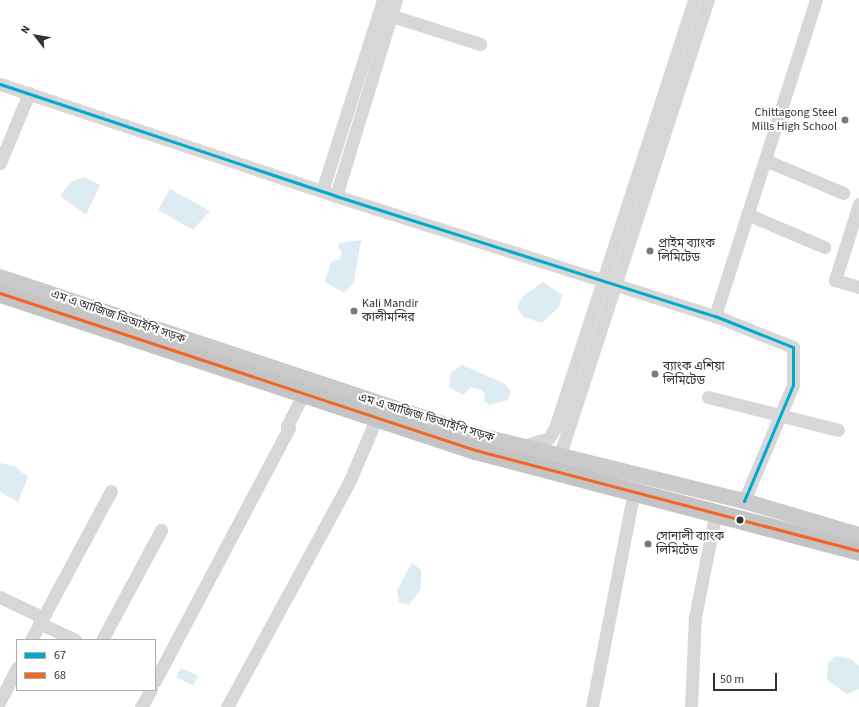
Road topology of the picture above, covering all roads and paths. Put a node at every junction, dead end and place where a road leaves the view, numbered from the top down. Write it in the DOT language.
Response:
graph roads {
  1 [pos="396,0"];
  2 [pos="694,0"];
  3 [pos="708,0"];
  4 [pos="816,0"];
  5 [pos="384,9"];
  6 [pos="480,44"];
  7 [pos="0,84"];
  8 [pos="29,93"];
  9 [pos="765,160"];
  10 [pos="0,163"];
  11 [pos="322,191"];
  12 [pos="843,193"];
  13 [pos="336,196"];
  14 [pos="859,204"];
  15 [pos="747,214"];
  16 [pos="824,247"];
  17 [pos="0,277"];
  18 [pos="609,282"];
  19 [pos="0,283"];
  20 [pos="859,287"];
  21 [pos="0,293"];
  22 [pos="0,299"];
  23 [pos="715,316"];
  24 [pos="708,397"];
  25 [pos="300,400"];
  26 [pos="781,417"];
  27 [pos="374,424"];
  28 [pos="838,430"];
  29 [pos="520,446"];
  30 [pos="560,455"];
  31 [pos="554,476"];
  32 [pos="111,491"];
  33 [pos="633,496"];
  34 [pos="744,502"];
  35 [pos="715,516"];
  36 [pos="161,530"];
  37 [pos="859,534"];
  38 [pos="859,542"];
  39 [pos="859,551"];
  40 [pos="859,557"];
  41 [pos="0,597"];
  42 [pos="41,620"];
  43 [pos="32,639"];
  44 [pos="73,639"];
  45 [pos="103,639"];
  46 [pos="16,670"];
  47 [pos="156,679"];
  48 [pos="149,691"];
  49 [pos="0,701"];
  50 [pos="141,707"];
  51 [pos="227,707"];
  52 [pos="592,707"];
  53 [pos="691,707"];
  1 -- 5 [label="street"];
  2 -- 18 [label="street"];
  3 -- 18 [label="street"];
  4 -- 9 [label="street"];
  5 -- 6 [label="street"];
  5 -- 11 [label="street"];
  5 -- 13 [label="street"];
  7 -- 8 [label="street"];
  8 -- 10 [label="street"];
  8 -- 11 [label="street"];
  9 -- 12 [label="street"];
  9 -- 15 [label="street"];
  11 -- 13 [label="street"];
  13 -- 18 [label="street"];
  14 -- 20 [label="street"];
  15 -- 16 [label="street"];
  15 -- 23 [label="street"];
  17 -- 29 [label="main road, এম এ আজিজ ভিআইপি সড়ক"];
  18 -- 23 [label="street"];
  18 -- 29 [label="street"];
  18 -- 30 [label="street"];
  19 -- 38 [label="highway"];
  21 -- 39 [label="highway, bridge"];
  22 -- 25 [label="main road"];
  23 -- 26 [label="street"];
  24 -- 26 [label="street"];
  25 -- 27 [label="main road"];
  25 -- 47 [label="street"];
  26 -- 28 [label="street"];
  26 -- 34 [label="street"];
  27 -- 31 [label="main road"];
  27 -- 51 [label="street"];
  29 -- 30 [label="main road, এম এ আজিজ ভিআইপি সড়ক"];
  30 -- 31 [label="street"];
  30 -- 34 [label="main road, এম এ আজিজ ভিআইপি সড়ক"];
  31 -- 33 [label="main road"];
  32 -- 42 [label="street"];
  33 -- 35 [label="main road"];
  33 -- 52 [label="street"];
  34 -- 37 [label="main road, এম এ আজিজ ভিআইপি সড়ক"];
  35 -- 40 [label="main road"];
  35 -- 53 [label="street"];
  36 -- 45 [label="street"];
  41 -- 42 [label="street"];
  42 -- 43 [label="street"];
  42 -- 44 [label="street"];
  46 -- 49 [label="street"];
  48 -- 50 [label="street"];
}
